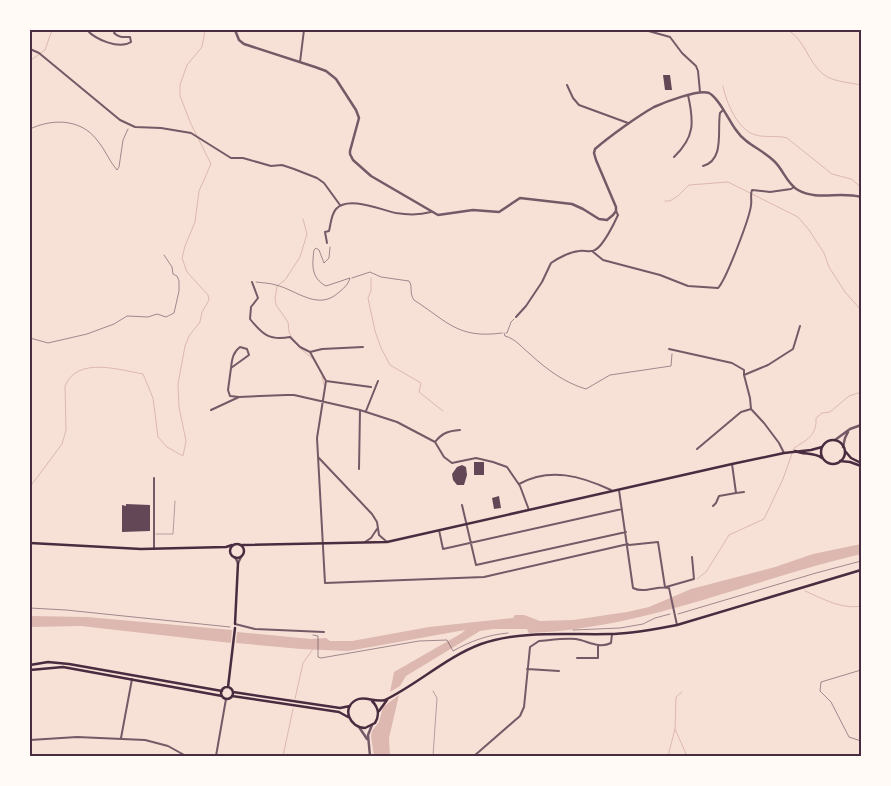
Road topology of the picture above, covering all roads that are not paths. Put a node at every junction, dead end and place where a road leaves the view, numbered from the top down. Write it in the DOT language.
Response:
graph roads {
  1 [pos="87,30"];
  2 [pos="116,30"];
  3 [pos="235,30"];
  4 [pos="304,30"];
  5 [pos="645,30"];
  6 [pos="30,49"];
  7 [pos="300,62"];
  8 [pos="567,85"];
  9 [pos="700,92"];
  10 [pos="688,95"];
  11 [pos="723,110"];
  12 [pos="630,124"];
  13 [pos="674,157"];
  14 [pos="703,166"];
  15 [pos="794,187"];
  16 [pos="861,197"];
  17 [pos="340,205"];
  18 [pos="616,210"];
  19 [pos="431,212"];
  20 [pos="327,243"];
  21 [pos="592,251"];
  22 [pos="252,282"];
  23 [pos="516,317"];
  24 [pos="800,326"];
  25 [pos="363,347"];
  26 [pos="671,350"];
  27 [pos="310,352"];
  28 [pos="231,368"];
  29 [pos="744,375"];
  30 [pos="326,381"];
  31 [pos="378,381"];
  32 [pos="371,387"];
  33 [pos="239,397"];
  34 [pos="322,402"];
  35 [pos="751,409"];
  36 [pos="211,410"];
  37 [pos="360,410"];
  38 [pos="366,411"];
  39 [pos="861,425"];
  40 [pos="850,429"];
  41 [pos="460,430"];
  42 [pos="835,440"];
  43 [pos="435,442"];
  44 [pos="843,447"];
  45 [pos="822,448"];
  46 [pos="697,449"];
  47 [pos="795,451"];
  48 [pos="844,451"];
  49 [pos="784,453"];
  50 [pos="318,457"];
  51 [pos="823,458"];
  52 [pos="840,461"];
  53 [pos="732,464"];
  54 [pos="861,465"];
  55 [pos="359,469"];
  56 [pos="154,478"];
  57 [pos="519,484"];
  58 [pos="619,490"];
  59 [pos="614,491"];
  60 [pos="736,492"];
  61 [pos="744,492"];
  62 [pos="175,501"];
  63 [pos="462,505"];
  64 [pos="713,506"];
  65 [pos="622,508"];
  66 [pos="529,510"];
  67 [pos="466,525"];
  68 [pos="377,529"];
  69 [pos="439,530"];
  70 [pos="626,532"];
  71 [pos="154,534"];
  72 [pos="379,535"];
  73 [pos="372,536"];
  74 [pos="387,542"];
  75 [pos="470,542"];
  76 [pos="30,543"];
  77 [pos="362,543"];
  78 [pos="376,543"];
  79 [pos="322,544"];
  80 [pos="232,545"];
  81 [pos="242,545"];
  82 [pos="250,545"];
  83 [pos="628,545"];
  84 [pos="226,547"];
  85 [pos="154,549"];
  86 [pos="244,550"];
  87 [pos="230,552"];
  88 [pos="235,557"];
  89 [pos="241,557"];
  90 [pos="692,557"];
  91 [pos="238,563"];
  92 [pos="861,570"];
  93 [pos="665,587"];
  94 [pos="677,625"];
  95 [pos="235,626"];
  96 [pos="324,632"];
  97 [pos="612,634"];
  98 [pos="598,646"];
  99 [pos="577,658"];
  100 [pos="30,665"];
  101 [pos="527,669"];
  102 [pos="30,670"];
  103 [pos="559,672"];
  104 [pos="132,679"];
  105 [pos="228,687"];
  106 [pos="222,691"];
  107 [pos="433,691"];
  108 [pos="233,692"];
  109 [pos="222,696"];
  110 [pos="232,696"];
  111 [pos="390,697"];
  112 [pos="226,699"];
  113 [pos="372,701"];
  114 [pos="351,705"];
  115 [pos="378,712"];
  116 [pos="349,717"];
  117 [pos="372,725"];
  118 [pos="359,728"];
  119 [pos="121,738"];
  120 [pos="30,740"];
  121 [pos="368,740"];
  122 [pos="184,755"];
  123 [pos="216,755"];
  124 [pos="191,756"];
  125 [pos="370,756"];
  126 [pos="433,756"];
  127 [pos="474,756"];
  1 -- 2 [label="street"];
  3 -- 7 [label="street"];
  4 -- 7 [label="street"];
  5 -- 9 [label="street"];
  6 -- 17 [label="street"];
  7 -- 19 [label="street"];
  8 -- 12 [label="street"];
  9 -- 10 [label="street"];
  9 -- 11 [label="street"];
  10 -- 12 [label="street"];
  10 -- 13 [label="street"];
  11 -- 14 [label="street"];
  11 -- 15 [label="street"];
  12 -- 18 [label="street"];
  15 -- 16 [label="street"];
  15 -- 21 [label="street"];
  17 -- 19 [label="street"];
  17 -- 20 [label="street"];
  18 -- 19 [label="street"];
  18 -- 21 [label="street"];
  21 -- 23 [label="street"];
  22 -- 27 [label="street"];
  24 -- 29 [label="street"];
  25 -- 27 [label="street"];
  26 -- 29 [label="street"];
  27 -- 30 [label="street"];
  28 -- 28 [label="street"];
  28 -- 33 [label="street"];
  29 -- 35 [label="street"];
  30 -- 32 [label="street"];
  30 -- 34 [label="street"];
  31 -- 38 [label="street"];
  33 -- 34 [label="street"];
  33 -- 36 [label="street"];
  34 -- 37 [label="street"];
  34 -- 50 [label="street"];
  35 -- 46 [label="street"];
  35 -- 49 [label="street"];
  37 -- 38 [label="street"];
  37 -- 55 [label="street"];
  38 -- 43 [label="street"];
  39 -- 40 [label="street"];
  40 -- 42 [label="street"];
  40 -- 44 [label="street"];
  41 -- 43 [label="street"];
  42 -- 44 [label="main road"];
  42 -- 45 [label="main road"];
  43 -- 57 [label="street"];
  44 -- 48 [label="main road"];
  45 -- 47 [label="main road"];
  45 -- 51 [label="main road"];
  47 -- 49 [label="main road"];
  47 -- 51 [label="main road"];
  48 -- 52 [label="main road"];
  48 -- 54 [label="main road"];
  49 -- 53 [label="main road"];
  50 -- 68 [label="street"];
  50 -- 79 [label="street"];
  51 -- 52 [label="main road"];
  52 -- 54 [label="main road"];
  53 -- 58 [label="main road"];
  53 -- 60 [label="street"];
  56 -- 71 [label="street"];
  57 -- 59 [label="street"];
  57 -- 66 [label="street"];
  58 -- 59 [label="main road"];
  58 -- 65 [label="street"];
  59 -- 66 [label="main road"];
  60 -- 61 [label="street"];
  60 -- 64 [label="street"];
  62 -- 71 [label="lane"];
  63 -- 67 [label="street"];
  65 -- 70 [label="street"];
  65 -- 75 [label="street"];
  66 -- 67 [label="main road"];
  67 -- 69 [label="main road"];
  67 -- 75 [label="street"];
  68 -- 72 [label="street"];
  68 -- 73 [label="street"];
  69 -- 74 [label="main road"];
  69 -- 75 [label="street"];
  70 -- 75 [label="street"];
  70 -- 83 [label="street"];
  71 -- 85 [label="street"];
  72 -- 74 [label="street"];
  72 -- 78 [label="street"];
  73 -- 77 [label="street"];
  73 -- 78 [label="street"];
  74 -- 78 [label="main road"];
  76 -- 85 [label="main road"];
  77 -- 78 [label="main road"];
  77 -- 79 [label="main road"];
  79 -- 82 [label="main road"];
  79 -- 83 [label="street"];
  80 -- 81 [label="main road"];
  80 -- 84 [label="main road"];
  80 -- 87 [label="main road"];
  81 -- 82 [label="main road"];
  81 -- 86 [label="main road"];
  82 -- 86 [label="main road"];
  83 -- 93 [label="street"];
  83 -- 93 [label="street"];
  84 -- 85 [label="main road"];
  84 -- 87 [label="main road"];
  86 -- 89 [label="main road"];
  87 -- 88 [label="main road"];
  88 -- 89 [label="main road"];
  88 -- 91 [label="street"];
  89 -- 91 [label="street"];
  90 -- 93 [label="street"];
  91 -- 95 [label="main road"];
  92 -- 94 [label="main road"];
  93 -- 94 [label="street"];
  94 -- 97 [label="main road"];
  95 -- 96 [label="street"];
  95 -- 105 [label="main road"];
  97 -- 98 [label="street"];
  97 -- 111 [label="main road"];
  98 -- 99 [label="street"];
  98 -- 101 [label="street"];
  100 -- 106 [label="main road"];
  101 -- 103 [label="street"];
  101 -- 127 [label="street"];
  102 -- 104 [label="main road"];
  104 -- 109 [label="main road"];
  104 -- 119 [label="street"];
  105 -- 106 [label="main road"];
  105 -- 108 [label="main road"];
  106 -- 109 [label="main road"];
  107 -- 126 [label="lane"];
  108 -- 110 [label="main road"];
  108 -- 114 [label="main road"];
  109 -- 112 [label="main road"];
  110 -- 112 [label="main road"];
  110 -- 116 [label="main road"];
  111 -- 113 [label="main road"];
  111 -- 115 [label="main road"];
  112 -- 123 [label="street"];
  113 -- 114 [label="main road"];
  113 -- 115 [label="main road"];
  114 -- 116 [label="main road"];
  115 -- 117 [label="main road"];
  116 -- 118 [label="main road"];
  117 -- 118 [label="main road"];
  117 -- 121 [label="street"];
  118 -- 121 [label="street"];
  119 -- 120 [label="street"];
  119 -- 122 [label="street"];
  121 -- 125 [label="street"];
  122 -- 124 [label="street"];
}
